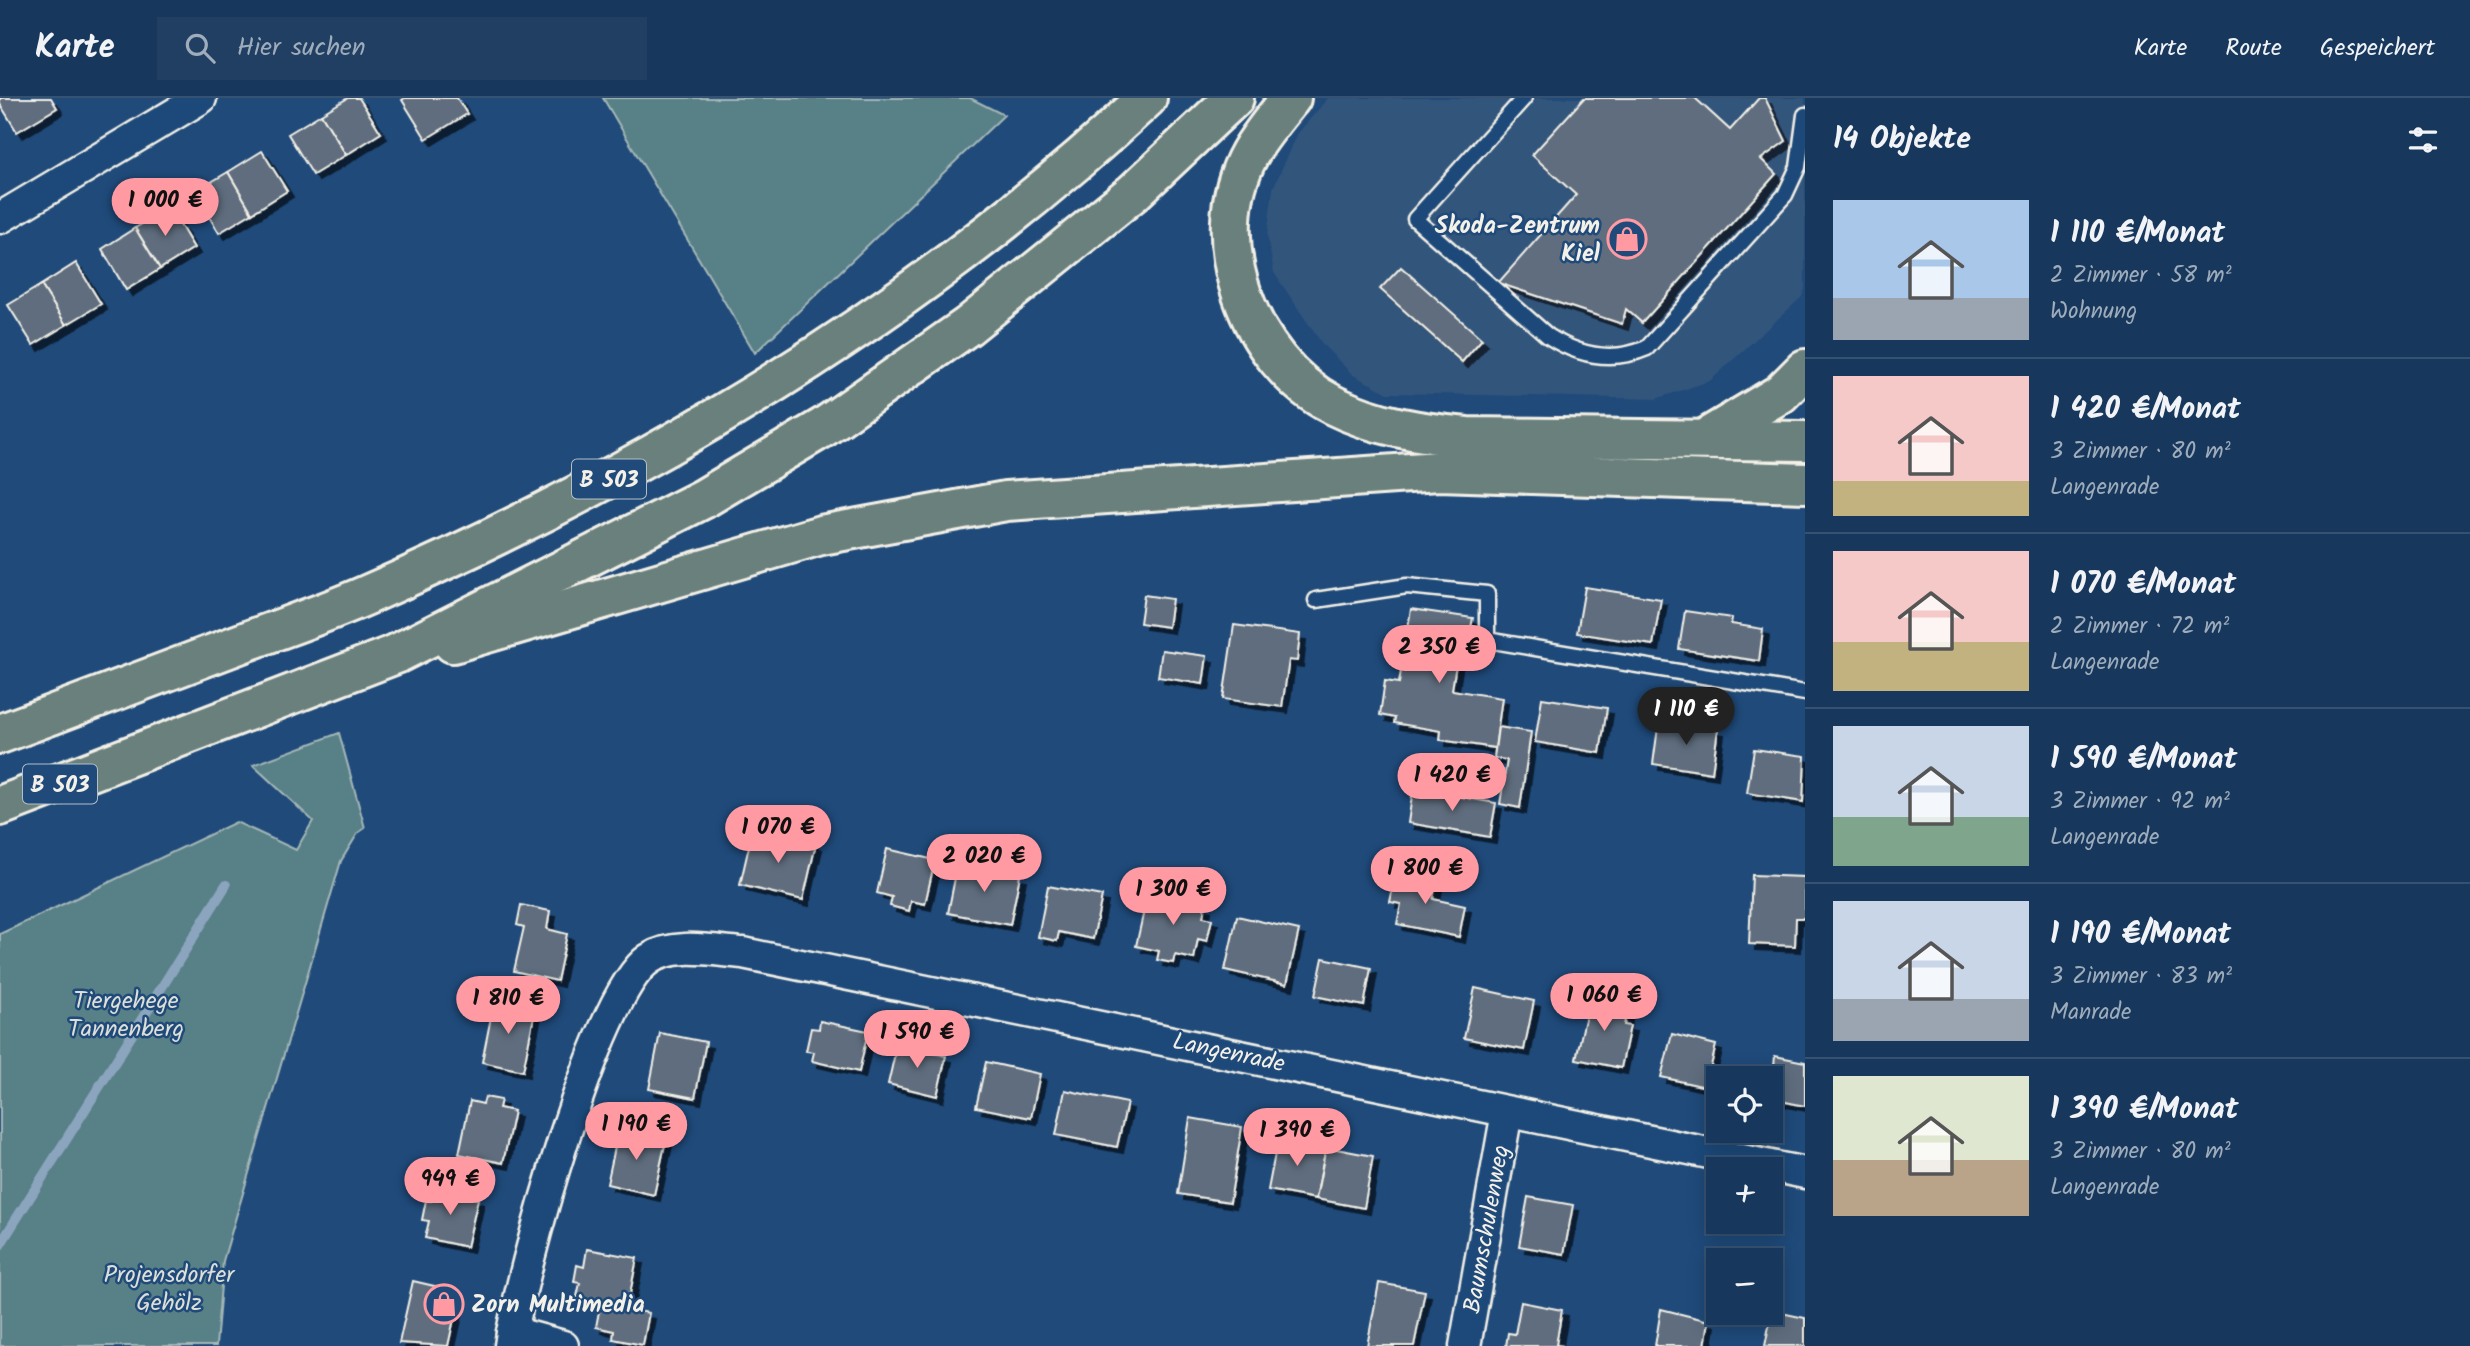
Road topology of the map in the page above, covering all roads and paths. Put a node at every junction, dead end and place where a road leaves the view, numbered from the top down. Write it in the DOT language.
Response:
graph roads {
  1 [pos="201,98"];
  2 [pos="1147,98"];
  3 [pos="1234,98"];
  4 [pos="1291,98"];
  5 [pos="1524,98"];
  6 [pos="1805,115"];
  7 [pos="0,218"];
  8 [pos="1805,369"];
  9 [pos="1708,437"];
  10 [pos="1805,441"];
  11 [pos="1763,481"];
  12 [pos="1805,483"];
  13 [pos="1805,499"];
  14 [pos="1316,600"];
  15 [pos="396,654"];
  16 [pos="1805,693"];
  17 [pos="0,734"];
  18 [pos="0,806"];
  19 [pos="1507,1112"];
  20 [pos="1805,1173"];
  21 [pos="511,1339"];
  22 [pos="563,1346"];
  23 [pos="1465,1346"];
  1 -- 7 [label="street"];
  2 -- 17 [label="highway, B 503"];
  3 -- 15 [label="highway, B 503"];
  4 -- 9 [label="highway"];
  5 -- 6 [label="lane"];
  8 -- 9 [label="highway"];
  9 -- 10 [label="highway"];
  11 -- 12 [label="highway"];
  11 -- 13 [label="highway"];
  11 -- 15 [label="highway"];
  14 -- 16 [label="lane"];
  15 -- 18 [label="highway, B 503"];
  19 -- 20 [label="street, Langenrade"];
  19 -- 21 [label="street, Langenrade"];
  19 -- 23 [label="street, Baumschulenweg"];
  21 -- 22 [label="street"];
}
